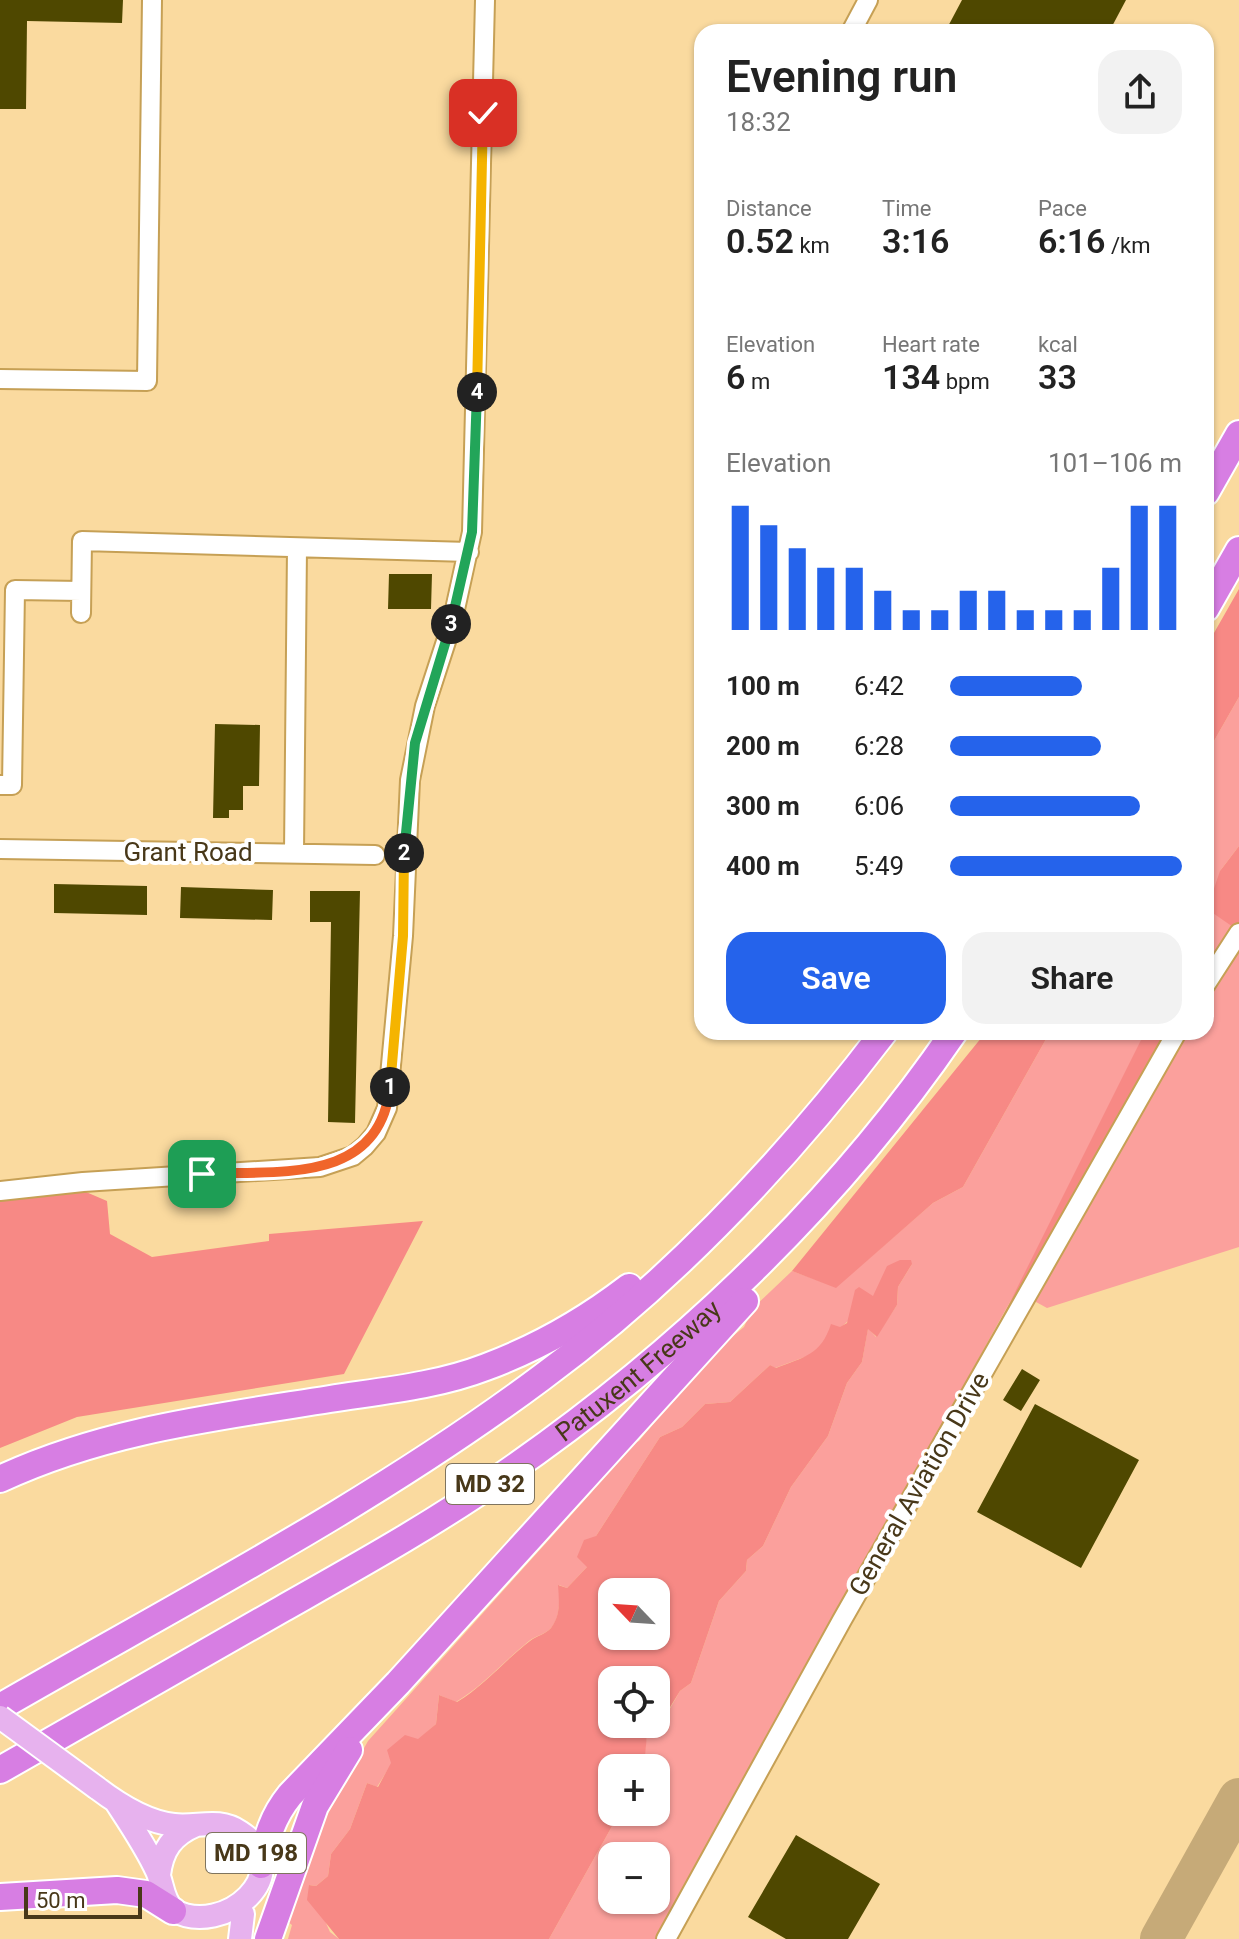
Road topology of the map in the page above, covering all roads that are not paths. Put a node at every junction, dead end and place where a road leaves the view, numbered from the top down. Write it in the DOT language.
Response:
graph roads {
  1 [pos="152,0"];
  2 [pos="485,0"];
  3 [pos="868,0"];
  4 [pos="855,24"];
  5 [pos="0,379"];
  6 [pos="1239,434"];
  7 [pos="1214,478"];
  8 [pos="297,548"];
  9 [pos="1239,550"];
  10 [pos="469,552"];
  11 [pos="81,591"];
  12 [pos="1214,594"];
  13 [pos="81,613"];
  14 [pos="6,724"];
  15 [pos="0,785"];
  16 [pos="0,849"];
  17 [pos="294,852"];
  18 [pos="375,855"];
  19 [pos="1239,933"];
  20 [pos="1214,972"];
  21 [pos="878,1040"];
  22 [pos="948,1040"];
  23 [pos="1172,1040"];
  24 [pos="859,1065"];
  25 [pos="904,1100"];
  26 [pos="0,1191"];
  27 [pos="0,1479"];
  28 [pos="398,1683"];
  29 [pos="0,1707"];
  30 [pos="0,1717"];
  31 [pos="0,1770"];
  32 [pos="116,1802"];
  33 [pos="202,1823"];
  34 [pos="261,1865"];
  35 [pos="159,1875"];
  36 [pos="0,1897"];
  37 [pos="243,1914"];
  38 [pos="188,1924"];
  39 [pos="240,1939"];
  40 [pos="268,1939"];
  41 [pos="666,1939"];
  1 -- 5 [label="street"];
  2 -- 10 [label="street"];
  3 -- 4 [label="street"];
  6 -- 7 [label="highway"];
  8 -- 10 [label="street"];
  8 -- 11 [label="street"];
  8 -- 17 [label="street"];
  9 -- 12 [label="highway"];
  10 -- 26 [label="street"];
  11 -- 13 [label="street"];
  11 -- 14 [label="street"];
  14 -- 15 [label="street"];
  16 -- 17 [label="street, Grant Road"];
  17 -- 18 [label="street, Grant Road"];
  19 -- 20 [label="street"];
  21 -- 24 [label="highway, Patuxent Freeway / MD 32"];
  22 -- 25 [label="highway, Patuxent Freeway / MD 32"];
  23 -- 41 [label="street, General Aviation Drive"];
  24 -- 27 [label="highway"];
  24 -- 29 [label="highway, Patuxent Freeway / MD 32"];
  25 -- 28 [label="highway"];
  25 -- 31 [label="highway, Patuxent Freeway / MD 32"];
  28 -- 34 [label="highway"];
  28 -- 40 [label="highway"];
  30 -- 32 [label="main road, MD 198, bridge"];
  32 -- 33 [label="main road, MD 198"];
  32 -- 35 [label="main road, MD 198"];
  33 -- 34 [label="main road, MD 198"];
  33 -- 35 [label="main road"];
  34 -- 37 [label="main road, MD 198"];
  35 -- 38 [label="main road, MD 198"];
  36 -- 38 [label="highway"];
  37 -- 38 [label="main road"];
  37 -- 39 [label="main road, MD 198"];
}
